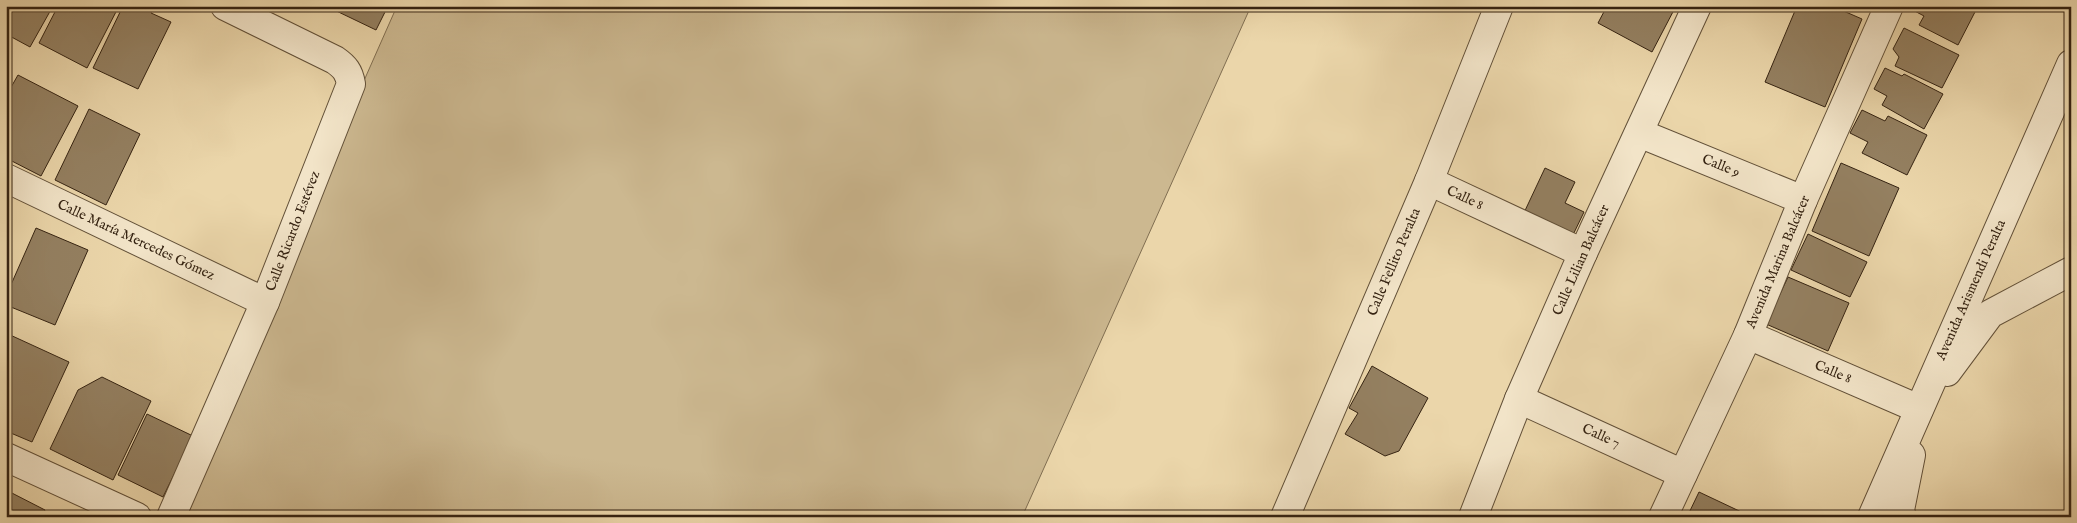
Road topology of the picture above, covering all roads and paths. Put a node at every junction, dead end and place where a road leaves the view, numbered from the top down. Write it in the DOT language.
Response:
graph roads {
  1 [pos="225,6"];
  2 [pos="1499,6"];
  3 [pos="1697,6"];
  4 [pos="1889,6"];
  5 [pos="2071,64"];
  6 [pos="1639,133"];
  7 [pos="6,178"];
  8 [pos="1429,181"];
  9 [pos="1803,200"];
  10 [pos="1583,253"];
  11 [pos="2071,271"];
  12 [pos="265,302"];
  13 [pos="1748,335"];
  14 [pos="1519,399"];
  15 [pos="1919,409"];
  16 [pos="6,457"];
  17 [pos="1683,474"];
  18 [pos="136,517"];
  19 [pos="171,517"];
  20 [pos="1285,517"];
  21 [pos="1473,517"];
  22 [pos="1663,517"];
  23 [pos="1872,517"];
  24 [pos="1902,517"];
  1 -- 12 [label="street, Calle Ricardo Estévez"];
  2 -- 8 [label="street, Calle Fellito Peralta"];
  3 -- 6 [label="street, Calle Lilian Balcácer"];
  4 -- 9 [label="street, Avenida Marina Balcácer"];
  5 -- 15 [label="street, Avenida Arismendi Peralta"];
  6 -- 9 [label="street, Calle 9"];
  6 -- 10 [label="street, Calle Lilian Balcácer"];
  7 -- 12 [label="street, Calle María Mercedes Gómez"];
  8 -- 10 [label="street, Calle 8"];
  8 -- 20 [label="street, Calle Fellito Peralta"];
  9 -- 13 [label="street, Avenida Marina Balcácer"];
  10 -- 14 [label="street, Calle Lilian Balcácer"];
  11 -- 15 [label="street"];
  12 -- 19 [label="street, Calle Ricardo Estévez"];
  13 -- 15 [label="street, Calle 8"];
  13 -- 17 [label="street, Avenida Marina Balcácer"];
  14 -- 17 [label="street, Calle 7"];
  14 -- 21 [label="street, Calle Lilian Balcácer"];
  15 -- 23 [label="street, Avenida Arismendi Peralta"];
  15 -- 24 [label="street"];
  16 -- 18 [label="street"];
  17 -- 22 [label="street, Avenida Marina Balcácer"];
}
